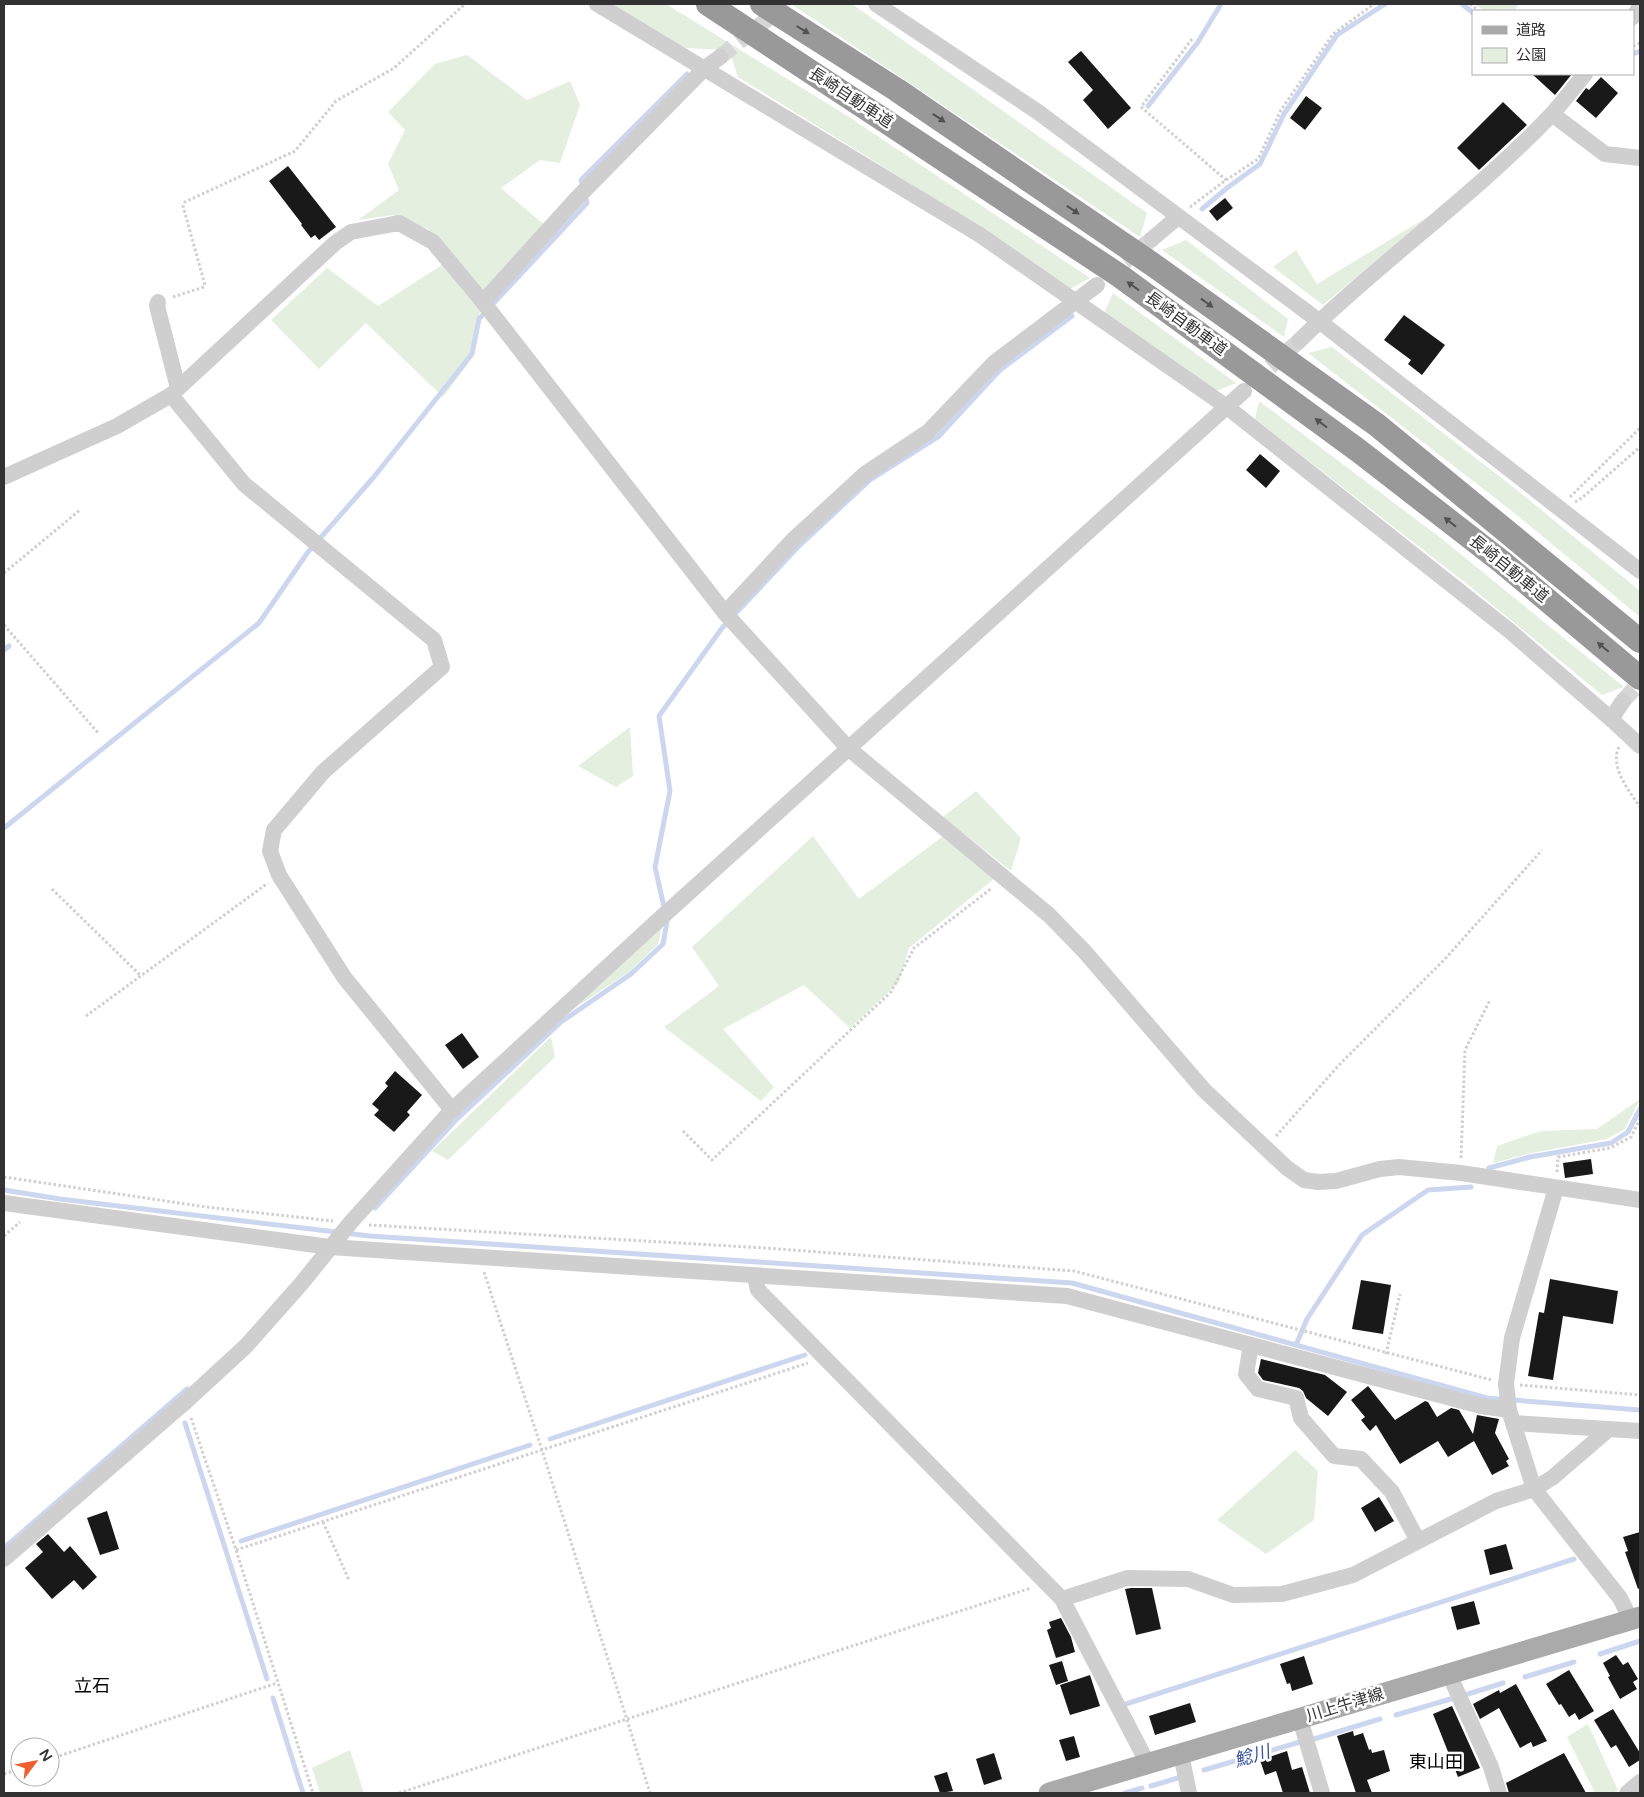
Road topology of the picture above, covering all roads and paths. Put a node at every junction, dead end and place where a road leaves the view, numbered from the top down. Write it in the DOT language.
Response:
graph roads {
  1 [pos="466,4"];
  2 [pos="598,4"];
  3 [pos="708,4"];
  4 [pos="762,4"];
  5 [pos="876,4"];
  6 [pos="1374,4"];
  7 [pos="1192,39"];
  8 [pos="720,57"];
  9 [pos="705,68"];
  10 [pos="1584,75"];
  11 [pos="1552,114"];
  12 [pos="1640,158"];
  13 [pos="1226,180"];
  14 [pos="1178,217"];
  15 [pos="1152,239"];
  16 [pos="1097,285"];
  17 [pos="158,302"];
  18 [pos="483,302"];
  19 [pos="1076,302"];
  20 [pos="1319,322"];
  21 [pos="1299,341"];
  22 [pos="174,391"];
  23 [pos="1244,391"];
  24 [pos="1227,407"];
  25 [pos="1640,428"];
  26 [pos="1640,447"];
  27 [pos="4,477"];
  28 [pos="80,510"];
  29 [pos="1561,510"];
  30 [pos="1640,571"];
  31 [pos="4,573"];
  32 [pos="730,619"];
  33 [pos="4,625"];
  34 [pos="1640,641"];
  35 [pos="1640,678"];
  36 [pos="1623,702"];
  37 [pos="1611,719"];
  38 [pos="99,734"];
  39 [pos="1626,734"];
  40 [pos="1640,746"];
  41 [pos="848,748"];
  42 [pos="1640,807"];
  43 [pos="1542,850"];
  44 [pos="279,875"];
  45 [pos="1005,878"];
  46 [pos="52,890"];
  47 [pos="140,976"];
  48 [pos="1490,1000"];
  49 [pos="86,1016"];
  50 [pos="452,1110"];
  51 [pos="1640,1119"];
  52 [pos="683,1131"];
  53 [pos="1265,1148"];
  54 [pos="1461,1173"];
  55 [pos="4,1177"];
  56 [pos="1556,1188"];
  57 [pos="1640,1200"];
  58 [pos="4,1203"];
  59 [pos="351,1222"];
  60 [pos="330,1247"];
  61 [pos="479,1258"];
  62 [pos="755,1276"];
  63 [pos="1400,1294"];
  64 [pos="1251,1345"];
  65 [pos="1386,1354"];
  66 [pos="824,1358"];
  67 [pos="1506,1384"];
  68 [pos="1640,1395"];
  69 [pos="183,1404"];
  70 [pos="1511,1416"];
  71 [pos="1609,1429"];
  72 [pos="1640,1430"];
  73 [pos="542,1450"];
  74 [pos="1534,1489"];
  75 [pos="324,1522"];
  76 [pos="1418,1541"];
  77 [pos="236,1550"];
  78 [pos="4,1559"];
  79 [pos="349,1580"];
  80 [pos="1046,1583"];
  81 [pos="1062,1599"];
  82 [pos="1636,1618"];
  83 [pos="1449,1674"];
  84 [pos="277,1684"];
  85 [pos="1300,1719"];
  86 [pos="627,1720"];
  87 [pos="1181,1754"];
  88 [pos="60,1756"];
  89 [pos="1148,1764"];
  90 [pos="1640,1782"];
  91 [pos="313,1793"];
  92 [pos="399,1793"];
  93 [pos="650,1793"];
  94 [pos="1049,1793"];
  95 [pos="1189,1793"];
  96 [pos="1322,1793"];
  97 [pos="1499,1793"];
  98 [pos="1627,1793"];
  1 -- 17 [label="path"];
  2 -- 9 [label="street"];
  35 -- 3 [label="highway, 長崎自動車道, one-way"];
  4 -- 34 [label="highway, 長崎自動車道, one-way"];
  5 -- 14 [label="street"];
  6 -- 13 [label="path"];
  7 -- 13 [label="path"];
  8 -- 9 [label="street"];
  9 -- 18 [label="street"];
  9 -- 19 [label="street"];
  10 -- 11 [label="street"];
  11 -- 12 [label="street"];
  11 -- 20 [label="street"];
  13 -- 14 [label="path"];
  14 -- 15 [label="street"];
  14 -- 20 [label="street"];
  16 -- 19 [label="street"];
  17 -- 22 [label="street"];
  18 -- 22 [label="street"];
  18 -- 32 [label="street"];
  19 -- 24 [label="street"];
  19 -- 32 [label="street"];
  20 -- 21 [label="street"];
  20 -- 29 [label="street"];
  22 -- 27 [label="street"];
  22 -- 44 [label="street"];
  23 -- 24 [label="street"];
  24 -- 37 [label="street"];
  24 -- 41 [label="street"];
  25 -- 29 [label="path"];
  26 -- 29 [label="path"];
  28 -- 31 [label="path"];
  29 -- 30 [label="street"];
  32 -- 41 [label="street"];
  33 -- 38 [label="path"];
  36 -- 37 [label="street"];
  37 -- 39 [label="street"];
  39 -- 40 [label="street"];
  39 -- 42 [label="path"];
  41 -- 45 [label="street"];
  41 -- 50 [label="street"];
  43 -- 53 [label="path"];
  44 -- 47 [label="path"];
  44 -- 50 [label="street"];
  45 -- 52 [label="path"];
  45 -- 53 [label="street"];
  46 -- 47 [label="path"];
  47 -- 49 [label="path"];
  48 -- 54 [label="path"];
  50 -- 59 [label="street"];
  51 -- 56 [label="path"];
  53 -- 54 [label="street"];
  54 -- 56 [label="street"];
  55 -- 59 [label="path"];
  56 -- 57 [label="street"];
  56 -- 67 [label="street"];
  58 -- 60 [label="street"];
  59 -- 60 [label="street"];
  59 -- 65 [label="path"];
  60 -- 61 [label="street"];
  60 -- 69 [label="street"];
  61 -- 62 [label="street"];
  61 -- 73 [label="path"];
  62 -- 64 [label="street"];
  62 -- 66 [label="street"];
  63 -- 65 [label="path"];
  64 -- 70 [label="street"];
  64 -- 76 [label="street"];
  65 -- 67 [label="path"];
  66 -- 73 [label="path"];
  66 -- 80 [label="street"];
  67 -- 68 [label="path"];
  67 -- 70 [label="street"];
  69 -- 77 [label="path"];
  69 -- 78 [label="street"];
  70 -- 71 [label="street"];
  70 -- 74 [label="street"];
  71 -- 72 [label="street"];
  71 -- 74 [label="street"];
  73 -- 75 [label="path"];
  73 -- 86 [label="path"];
  74 -- 76 [label="street"];
  74 -- 82 [label="street"];
  75 -- 77 [label="path"];
  75 -- 79 [label="path"];
  76 -- 81 [label="street"];
  77 -- 84 [label="path"];
  80 -- 81 [label="street"];
  80 -- 86 [label="path"];
  81 -- 89 [label="street"];
  82 -- 83 [label="main road, 川上牛津線"];
  83 -- 85 [label="main road, 川上牛津線"];
  83 -- 97 [label="street"];
  84 -- 88 [label="path"];
  84 -- 91 [label="path"];
  85 -- 87 [label="main road, 川上牛津線"];
  85 -- 96 [label="street"];
  86 -- 92 [label="path"];
  86 -- 93 [label="path"];
  87 -- 89 [label="main road, 川上牛津線"];
  87 -- 95 [label="street"];
  89 -- 94 [label="main road, 川上牛津線"];
  90 -- 98 [label="street"];
}
